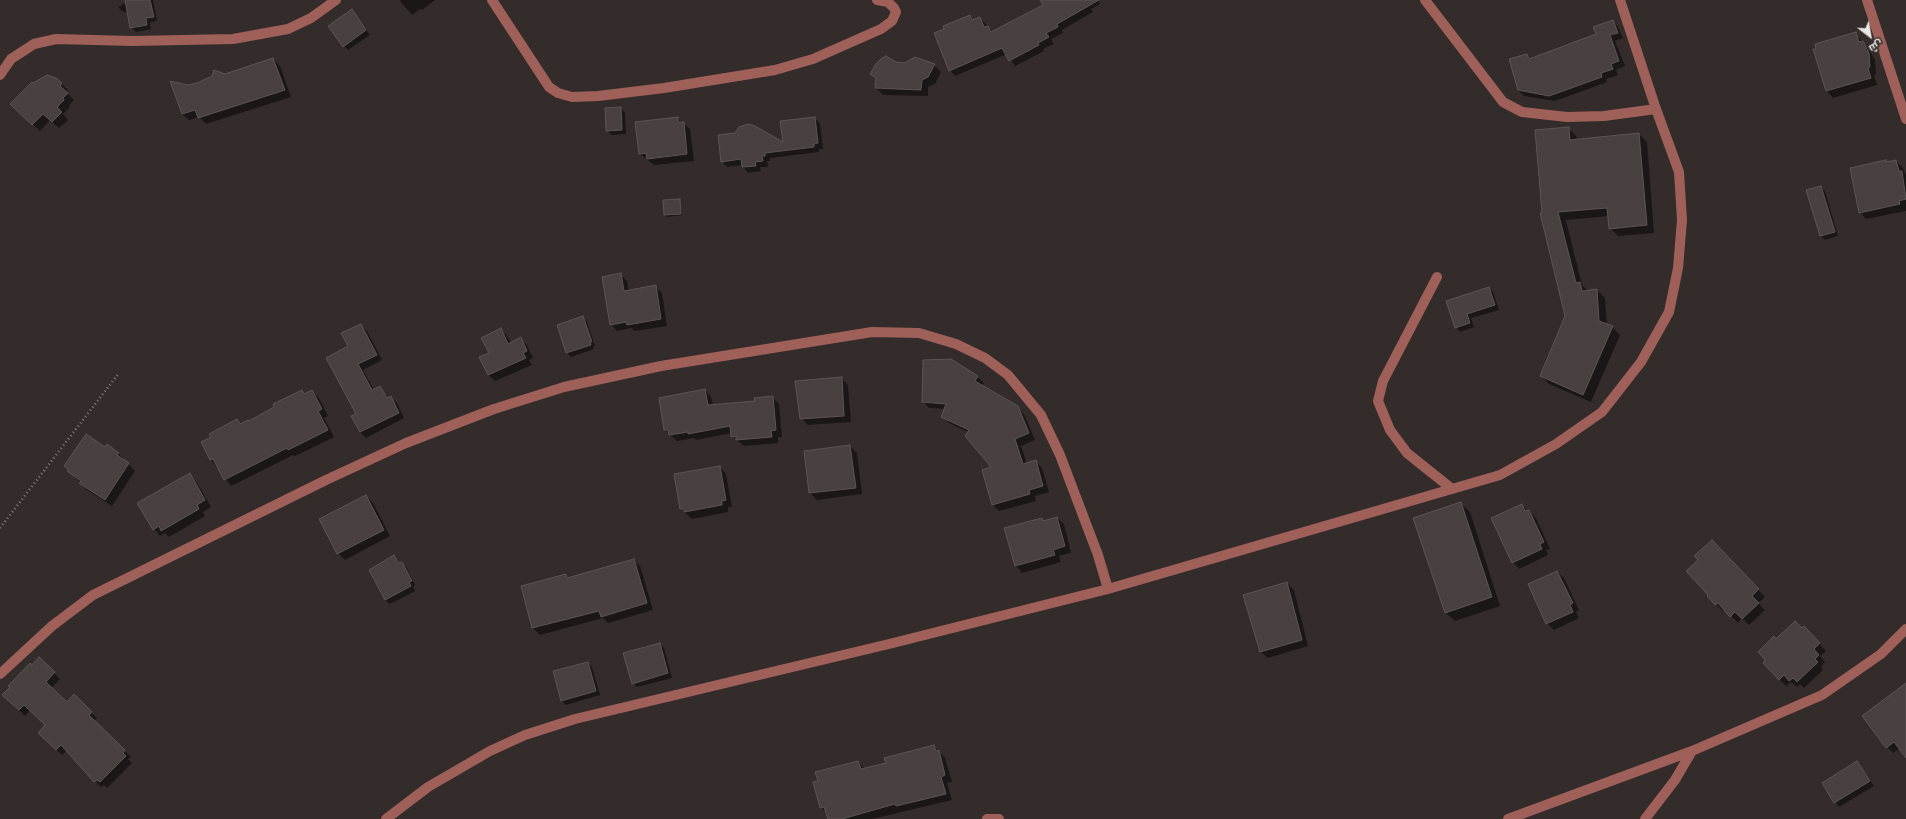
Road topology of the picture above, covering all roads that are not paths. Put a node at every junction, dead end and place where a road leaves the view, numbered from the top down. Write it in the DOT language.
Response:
graph roads {
  1 [pos="336,0"];
  2 [pos="492,0"];
  3 [pos="877,0"];
  4 [pos="1425,0"];
  5 [pos="1620,0"];
  6 [pos="1867,0"];
  7 [pos="0,75"];
  8 [pos="1656,109"];
  9 [pos="1905,113"];
  10 [pos="1437,277"];
  11 [pos="1452,489"];
  12 [pos="1108,589"];
  13 [pos="1906,629"];
  14 [pos="0,674"];
  15 [pos="1692,750"];
  16 [pos="386,819"];
  17 [pos="987,819"];
  18 [pos="999,819"];
  19 [pos="1508,819"];
  20 [pos="1645,819"];
  1 -- 7 [label="street"];
  2 -- 3 [label="street"];
  4 -- 8 [label="street"];
  5 -- 8 [label="street"];
  6 -- 9 [label="street"];
  8 -- 11 [label="street"];
  10 -- 11 [label="street"];
  11 -- 12 [label="street"];
  12 -- 14 [label="street"];
  12 -- 16 [label="street"];
  13 -- 15 [label="street"];
  15 -- 19 [label="street"];
  15 -- 20 [label="street"];
  17 -- 18 [label="street"];
}
